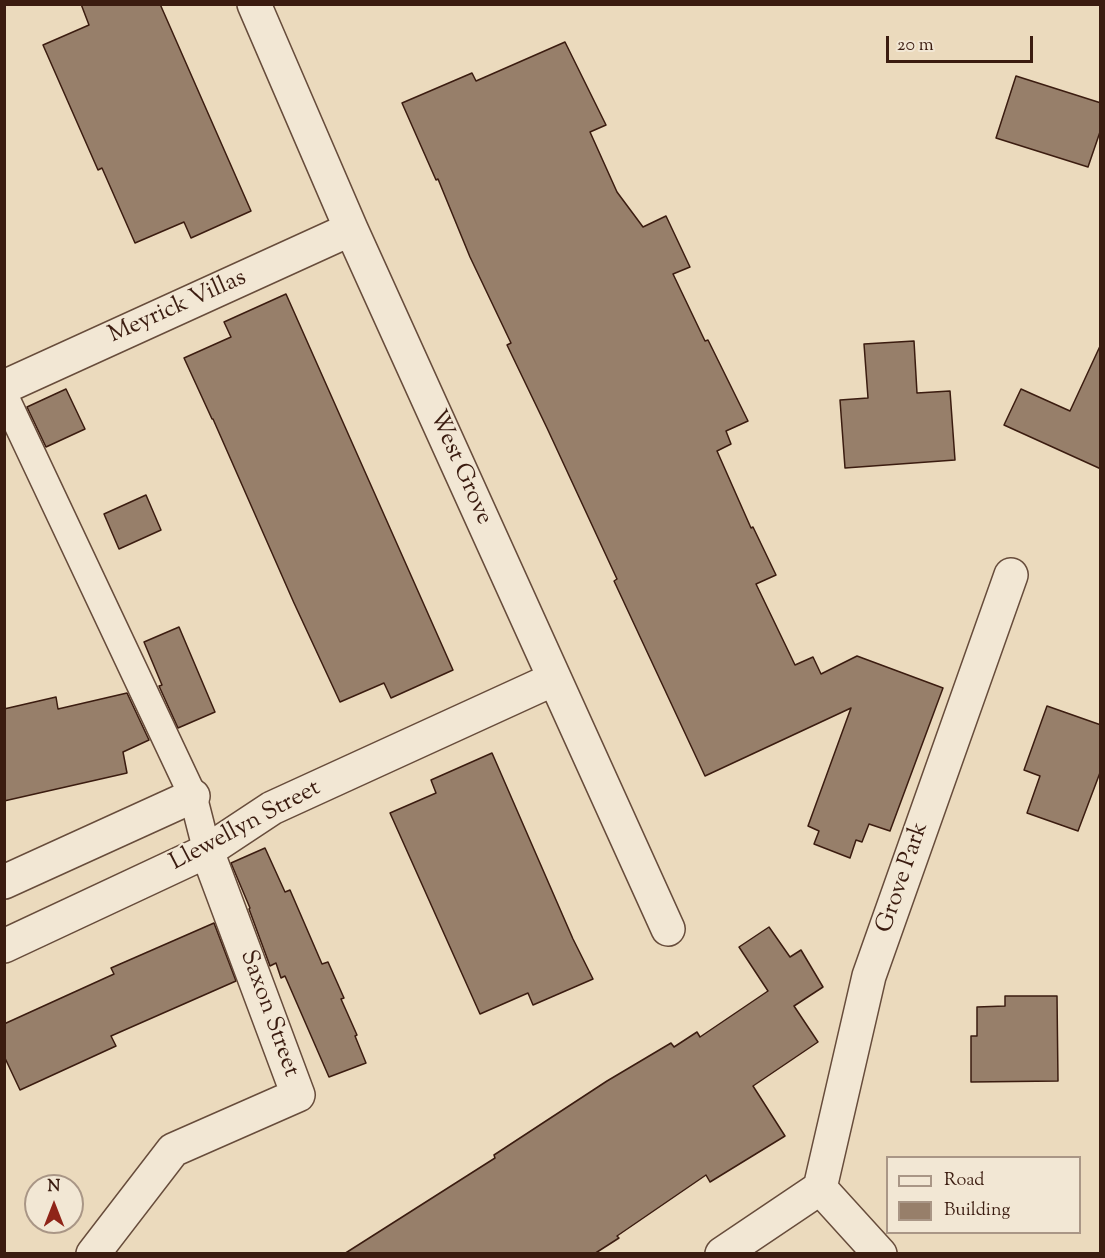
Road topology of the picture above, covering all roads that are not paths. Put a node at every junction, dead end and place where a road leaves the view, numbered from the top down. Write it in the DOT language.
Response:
graph roads {
  1 [pos="254,4"];
  2 [pos="351,229"];
  3 [pos="4,387"];
  4 [pos="4,395"];
  5 [pos="1011,575"];
  6 [pos="554,679"];
  7 [pos="193,796"];
  8 [pos="207,851"];
  9 [pos="4,882"];
  10 [pos="668,929"];
  11 [pos="4,946"];
  12 [pos="820,1188"];
  13 [pos="93,1254"];
  14 [pos="722,1254"];
  15 [pos="880,1254"];
  1 -- 2 [label="street, West Grove"];
  2 -- 3 [label="street, Meyrick Villas"];
  2 -- 6 [label="street, West Grove"];
  4 -- 7 [label="lane"];
  5 -- 12 [label="street, Grove Park"];
  6 -- 8 [label="street, Llewellyn Street"];
  6 -- 10 [label="street, West Grove"];
  7 -- 8 [label="lane"];
  7 -- 9 [label="street"];
  8 -- 11 [label="street, Llewellyn Street"];
  8 -- 13 [label="street, Saxon Street"];
  12 -- 14 [label="street"];
  12 -- 15 [label="street"];
}
